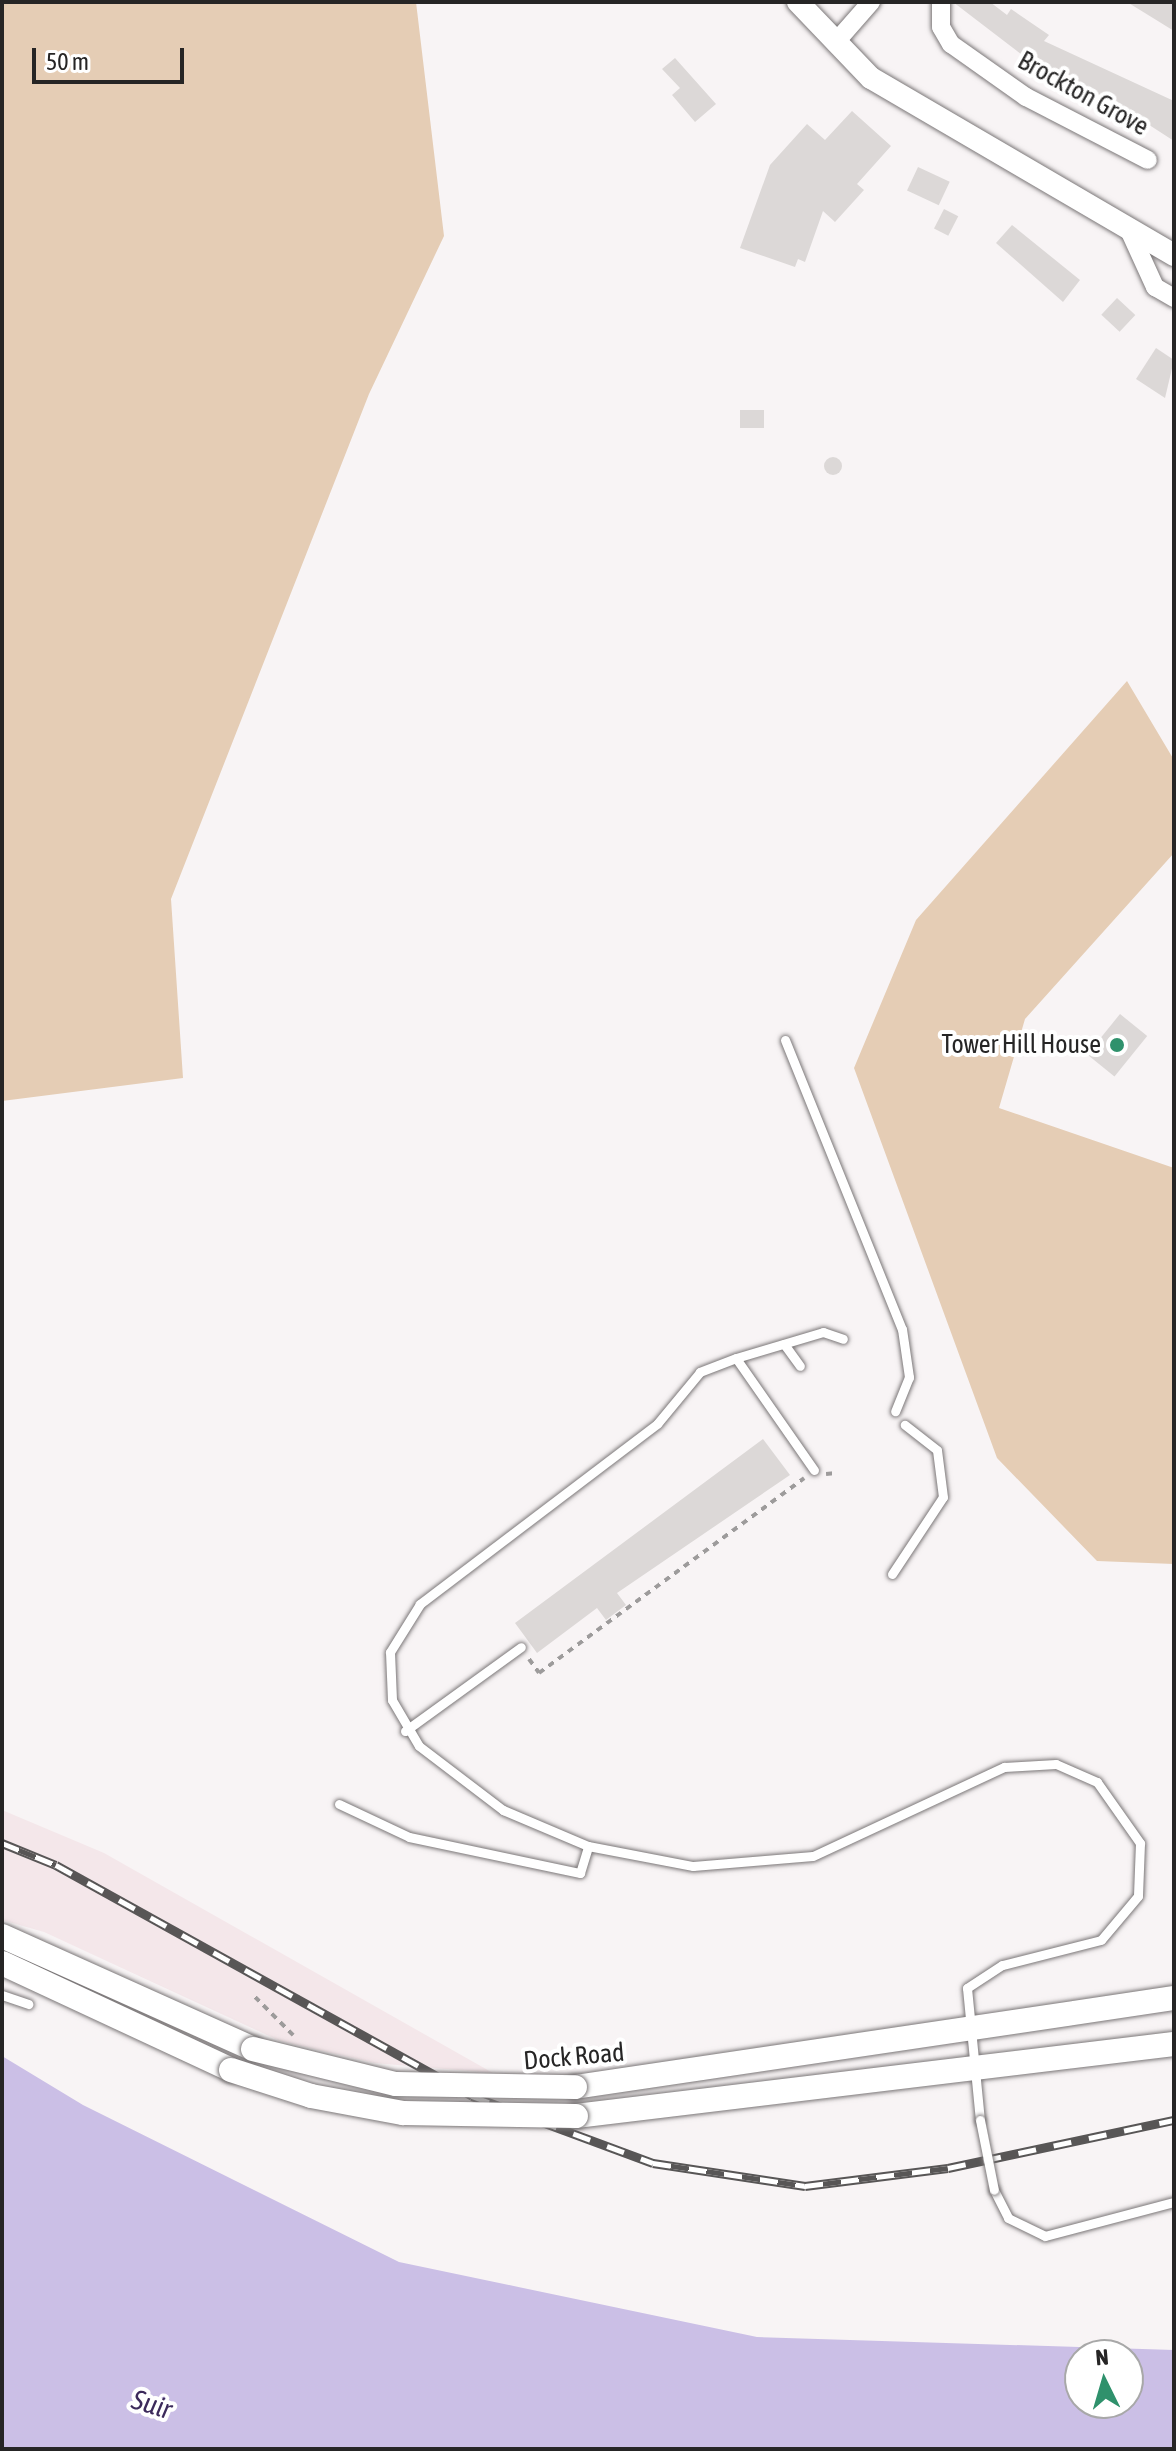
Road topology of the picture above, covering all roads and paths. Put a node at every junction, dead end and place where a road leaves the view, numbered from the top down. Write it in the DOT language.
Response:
graph roads {
  1 [pos="798,2"];
  2 [pos="871,2"];
  3 [pos="941,2"];
  4 [pos="835,43"];
  5 [pos="1148,160"];
  6 [pos="1129,230"];
  7 [pos="1174,255"];
  8 [pos="1174,298"];
  9 [pos="785,1040"];
  10 [pos="843,1339"];
  11 [pos="784,1344"];
  12 [pos="736,1358"];
  13 [pos="800,1366"];
  14 [pos="895,1411"];
  15 [pos="905,1425"];
  16 [pos="814,1470"];
  17 [pos="892,1574"];
  18 [pos="521,1647"];
  19 [pos="405,1731"];
  20 [pos="339,1804"];
  21 [pos="588,1846"];
  22 [pos="2,1936"];
  23 [pos="2,1963"];
  24 [pos="2,1995"];
  25 [pos="255,1997"];
  26 [pos="1174,1998"];
  27 [pos="28,2004"];
  28 [pos="968,2028"];
  29 [pos="296,2038"];
  30 [pos="1174,2044"];
  31 [pos="974,2068"];
  32 [pos="1174,2202"];
  1 -- 4 [label="street"];
  2 -- 4 [label="street"];
  3 -- 5 [label="street, Brockton Grove"];
  4 -- 6 [label="street"];
  6 -- 7 [label="street"];
  6 -- 8 [label="street"];
  9 -- 14 [label="lane"];
  10 -- 11 [label="lane"];
  11 -- 12 [label="lane"];
  11 -- 13 [label="lane"];
  12 -- 16 [label="lane"];
  12 -- 19 [label="lane"];
  15 -- 17 [label="lane"];
  16 -- 18 [label="path"];
  18 -- 19 [label="lane"];
  19 -- 21 [label="lane"];
  20 -- 21 [label="lane"];
  21 -- 28 [label="lane"];
  22 -- 28 [label="main road, Dock Road, bridge"];
  23 -- 31 [label="main road, bridge"];
  24 -- 27 [label="lane"];
  25 -- 29 [label="path"];
  26 -- 28 [label="main road, Dock Road"];
  28 -- 31 [label="lane"];
  30 -- 31 [label="main road"];
  31 -- 32 [label="lane, bridge"];
}
